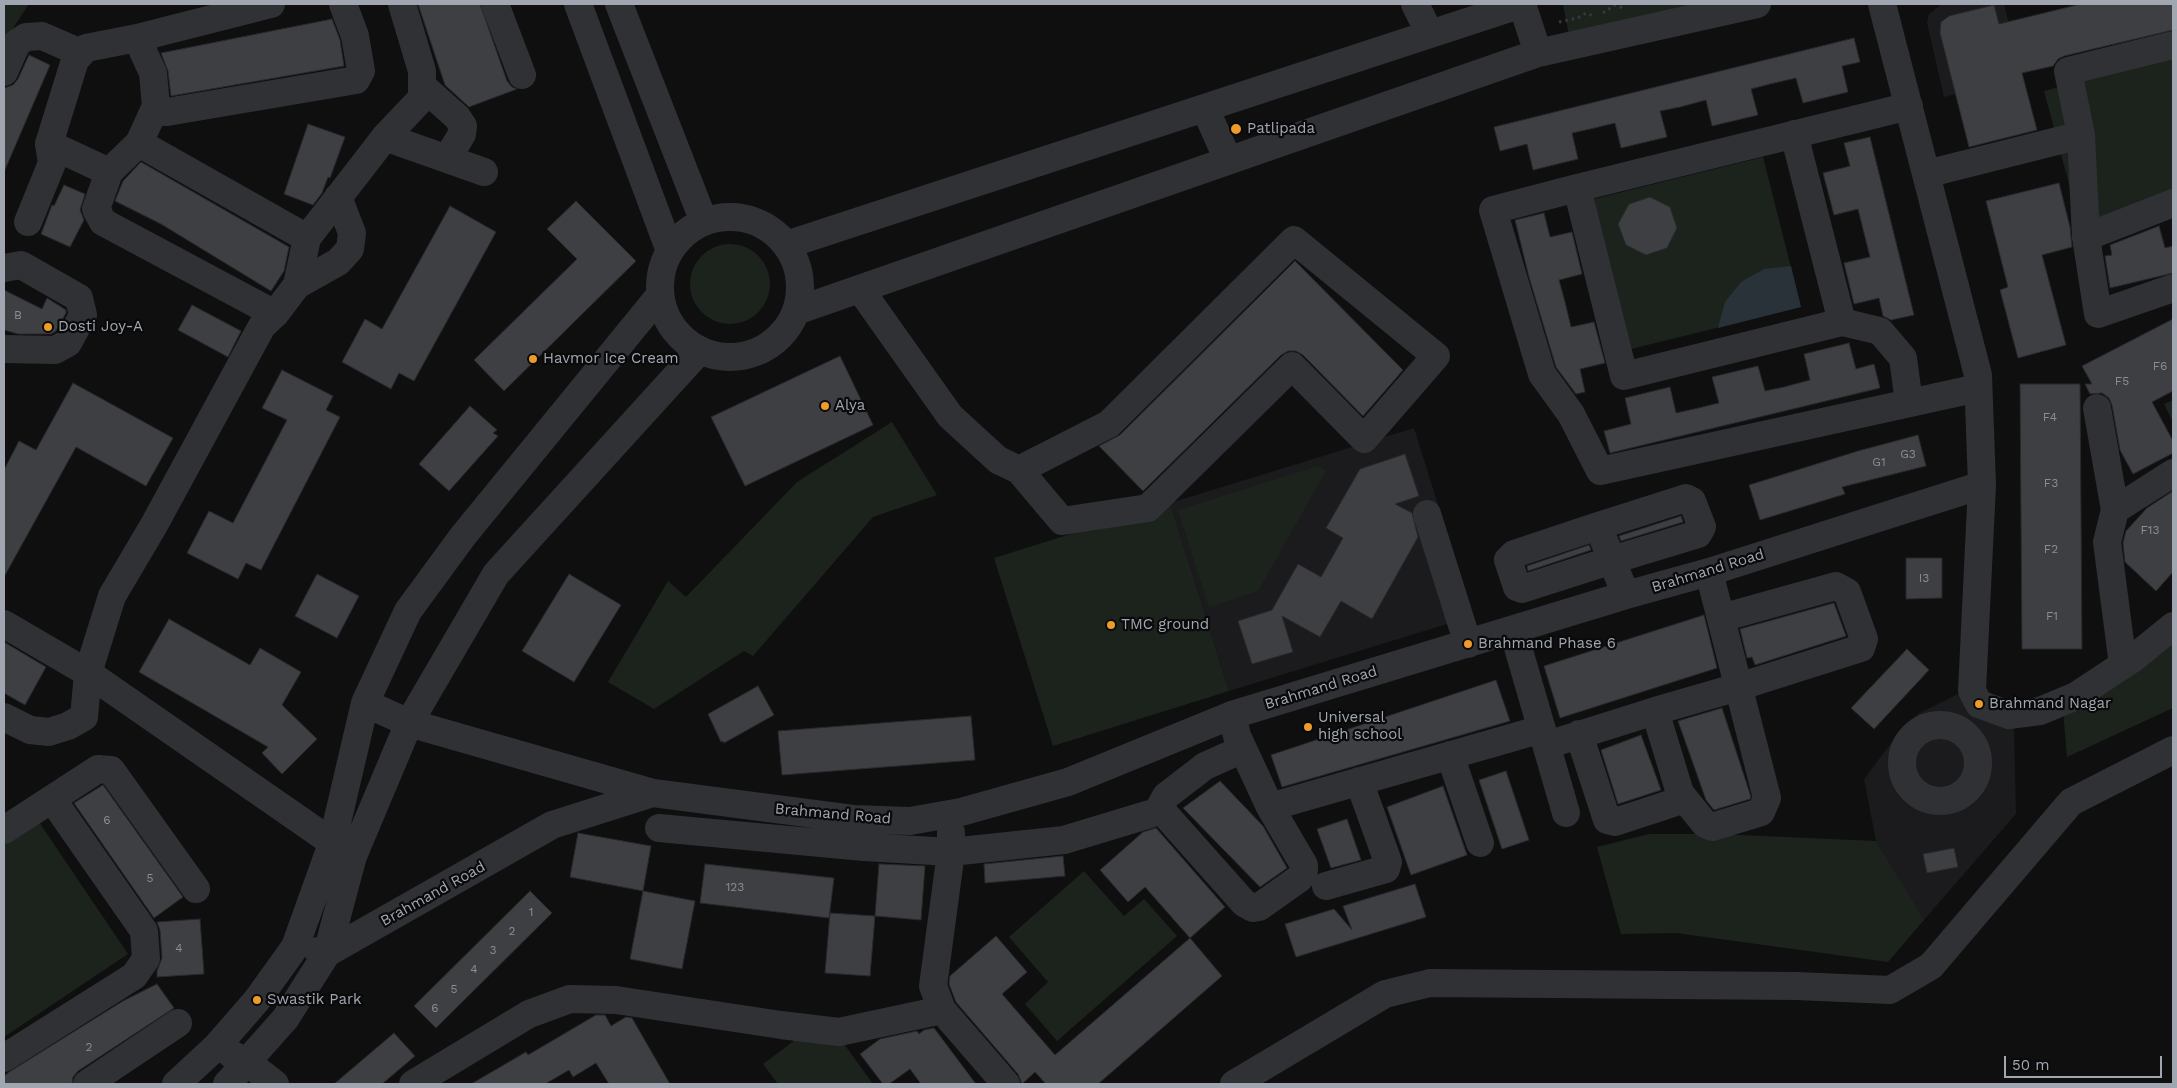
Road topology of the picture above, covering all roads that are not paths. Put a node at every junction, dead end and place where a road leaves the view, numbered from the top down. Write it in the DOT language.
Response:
graph roads {
  1 [pos="269,4"];
  2 [pos="343,4"];
  3 [pos="402,4"];
  4 [pos="495,4"];
  5 [pos="578,4"];
  6 [pos="619,4"];
  7 [pos="1415,4"];
  8 [pos="1522,4"];
  9 [pos="1757,4"];
  10 [pos="1882,4"];
  11 [pos="1430,34"];
  12 [pos="137,38"];
  13 [pos="2173,45"];
  14 [pos="81,53"];
  15 [pos="1538,53"];
  16 [pos="4,72"];
  17 [pos="522,74"];
  18 [pos="422,86"];
  19 [pos="1909,106"];
  20 [pos="1205,108"];
  21 [pos="154,111"];
  22 [pos="1794,134"];
  23 [pos="2081,135"];
  24 [pos="385,137"];
  25 [pos="139,143"];
  26 [pos="49,144"];
  27 [pos="447,159"];
  28 [pos="1228,160"];
  29 [pos="109,172"];
  30 [pos="484,172"];
  31 [pos="1926,174"];
  32 [pos="1577,188"];
  33 [pos="338,197"];
  34 [pos="2173,202"];
  35 [pos="28,222"];
  36 [pos="704,222"];
  37 [pos="2086,237"];
  38 [pos="306,238"];
  39 [pos="786,245"];
  40 [pos="670,251"];
  41 [pos="4,268"];
  42 [pos="297,285"];
  43 [pos="2173,288"];
  44 [pos="860,289"];
  45 [pos="660,295"];
  46 [pos="796,312"];
  47 [pos="275,314"];
  48 [pos="1842,322"];
  49 [pos="4,349"];
  50 [pos="700,350"];
  51 [pos="1978,388"];
  52 [pos="1908,404"];
  53 [pos="2097,408"];
  54 [pos="1019,470"];
  55 [pos="2173,473"];
  56 [pos="1982,485"];
  57 [pos="2116,510"];
  58 [pos="1427,514"];
  59 [pos="1598,526"];
  60 [pos="1612,560"];
  61 [pos="1709,572"];
  62 [pos="1626,595"];
  63 [pos="1721,618"];
  64 [pos="4,624"];
  65 [pos="2173,626"];
  66 [pos="1513,630"];
  67 [pos="1468,644"];
  68 [pos="2123,665"];
  69 [pos="88,673"];
  70 [pos="1738,688"];
  71 [pos="1972,691"];
  72 [pos="365,702"];
  73 [pos="1655,711"];
  74 [pos="1232,715"];
  75 [pos="4,717"];
  76 [pos="409,723"];
  77 [pos="1946,725"];
  78 [pos="1579,734"];
  79 [pos="1544,737"];
  80 [pos="1243,749"];
  81 [pos="2173,750"];
  82 [pos="1450,755"];
  83 [pos="1360,781"];
  84 [pos="653,793"];
  85 [pos="1680,793"];
  86 [pos="52,799"];
  87 [pos="1270,807"];
  88 [pos="952,813"];
  89 [pos="1566,813"];
  90 [pos="1150,814"];
  91 [pos="659,828"];
  92 [pos="4,830"];
  93 [pos="1480,843"];
  94 [pos="343,850"];
  95 [pos="951,852"];
  96 [pos="1326,886"];
  97 [pos="196,890"];
  98 [pos="295,947"];
  99 [pos="327,953"];
  100 [pos="942,1010"];
  101 [pos="178,1023"];
  102 [pos="217,1046"];
  103 [pos="4,1058"];
  104 [pos="247,1062"];
  105 [pos="87,1084"];
  106 [pos="176,1084"];
  107 [pos="227,1084"];
  108 [pos="275,1084"];
  109 [pos="413,1084"];
  110 [pos="1006,1084"];
  111 [pos="1234,1084"];
  1 -- 12 [label="street"];
  2 -- 21 [label="street"];
  3 -- 18 [label="street"];
  4 -- 17 [label="street"];
  5 -- 40 [label="street"];
  6 -- 36 [label="street"];
  7 -- 11 [label="street"];
  8 -- 11 [label="street"];
  8 -- 15 [label="street"];
  9 -- 15 [label="street"];
  10 -- 19 [label="street"];
  11 -- 20 [label="street"];
  12 -- 14 [label="street"];
  12 -- 21 [label="street"];
  13 -- 23 [label="street"];
  14 -- 16 [label="street"];
  14 -- 26 [label="street"];
  15 -- 28 [label="street"];
  18 -- 24 [label="street"];
  18 -- 27 [label="street"];
  19 -- 22 [label="street"];
  19 -- 31 [label="street"];
  20 -- 28 [label="street"];
  20 -- 39 [label="street"];
  21 -- 25 [label="street"];
  22 -- 32 [label="street"];
  22 -- 48 [label="street"];
  23 -- 31 [label="street"];
  23 -- 37 [label="street"];
  24 -- 27 [label="street"];
  24 -- 33 [label="street"];
  25 -- 29 [label="street"];
  25 -- 38 [label="street"];
  26 -- 29 [label="street"];
  26 -- 35 [label="street"];
  27 -- 30 [label="street"];
  28 -- 44 [label="street"];
  29 -- 47 [label="street"];
  31 -- 51 [label="street"];
  32 -- 48 [label="street"];
  32 -- 52 [label="street"];
  33 -- 38 [label="street"];
  33 -- 42 [label="street"];
  34 -- 37 [label="street"];
  36 -- 39 [label="street"];
  36 -- 40 [label="street"];
  37 -- 43 [label="street"];
  38 -- 42 [label="street"];
  39 -- 46 [label="street"];
  40 -- 45 [label="street"];
  41 -- 49 [label="street"];
  42 -- 47 [label="street"];
  44 -- 46 [label="street"];
  44 -- 54 [label="street"];
  45 -- 50 [label="street"];
  45 -- 72 [label="street"];
  46 -- 50 [label="street"];
  47 -- 69 [label="street"];
  48 -- 52 [label="street"];
  50 -- 76 [label="street"];
  51 -- 52 [label="street"];
  51 -- 56 [label="street"];
  53 -- 57 [label="street"];
  54 -- 54 [label="street"];
  55 -- 57 [label="street"];
  56 -- 61 [label="street, Brahmand Road"];
  56 -- 71 [label="street"];
  57 -- 68 [label="street"];
  58 -- 67 [label="street"];
  59 -- 60 [label="street"];
  59 -- 60 [label="street"];
  59 -- 60 [label="street"];
  60 -- 62 [label="street"];
  61 -- 62 [label="street, Brahmand Road"];
  61 -- 63 [label="street"];
  62 -- 66 [label="street, Brahmand Road"];
  63 -- 70 [label="street"];
  63 -- 70 [label="street"];
  64 -- 69 [label="street"];
  65 -- 68 [label="street"];
  66 -- 67 [label="street, Brahmand Road"];
  66 -- 79 [label="street"];
  67 -- 74 [label="street, Brahmand Road"];
  68 -- 71 [label="street"];
  69 -- 75 [label="street"];
  69 -- 94 [label="street"];
  70 -- 73 [label="street"];
  70 -- 85 [label="street"];
  71 -- 77 [label="street"];
  72 -- 76 [label="street, Brahmand Road"];
  72 -- 94 [label="street"];
  73 -- 78 [label="street"];
  73 -- 85 [label="street"];
  74 -- 80 [label="street"];
  74 -- 88 [label="street, Brahmand Road"];
  76 -- 84 [label="street, Brahmand Road"];
  76 -- 94 [label="street"];
  78 -- 79 [label="street"];
  78 -- 85 [label="street"];
  79 -- 82 [label="street"];
  79 -- 89 [label="street"];
  80 -- 87 [label="street"];
  80 -- 87 [label="street"];
  81 -- 111 [label="street"];
  82 -- 83 [label="street"];
  82 -- 93 [label="street"];
  83 -- 87 [label="street"];
  83 -- 96 [label="street"];
  84 -- 88 [label="street, Brahmand Road"];
  84 -- 99 [label="street, Brahmand Road"];
  86 -- 92 [label="street"];
  86 -- 97 [label="street"];
  86 -- 103 [label="street"];
  88 -- 95 [label="street"];
  90 -- 95 [label="street"];
  91 -- 95 [label="street"];
  94 -- 98 [label="street"];
  94 -- 99 [label="street"];
  95 -- 100 [label="street"];
  98 -- 99 [label="street"];
  98 -- 102 [label="street"];
  99 -- 104 [label="street"];
  100 -- 109 [label="street"];
  100 -- 110 [label="street"];
  101 -- 105 [label="street"];
  102 -- 104 [label="street"];
  102 -- 106 [label="street"];
  104 -- 107 [label="street"];
  104 -- 108 [label="street"];
}
